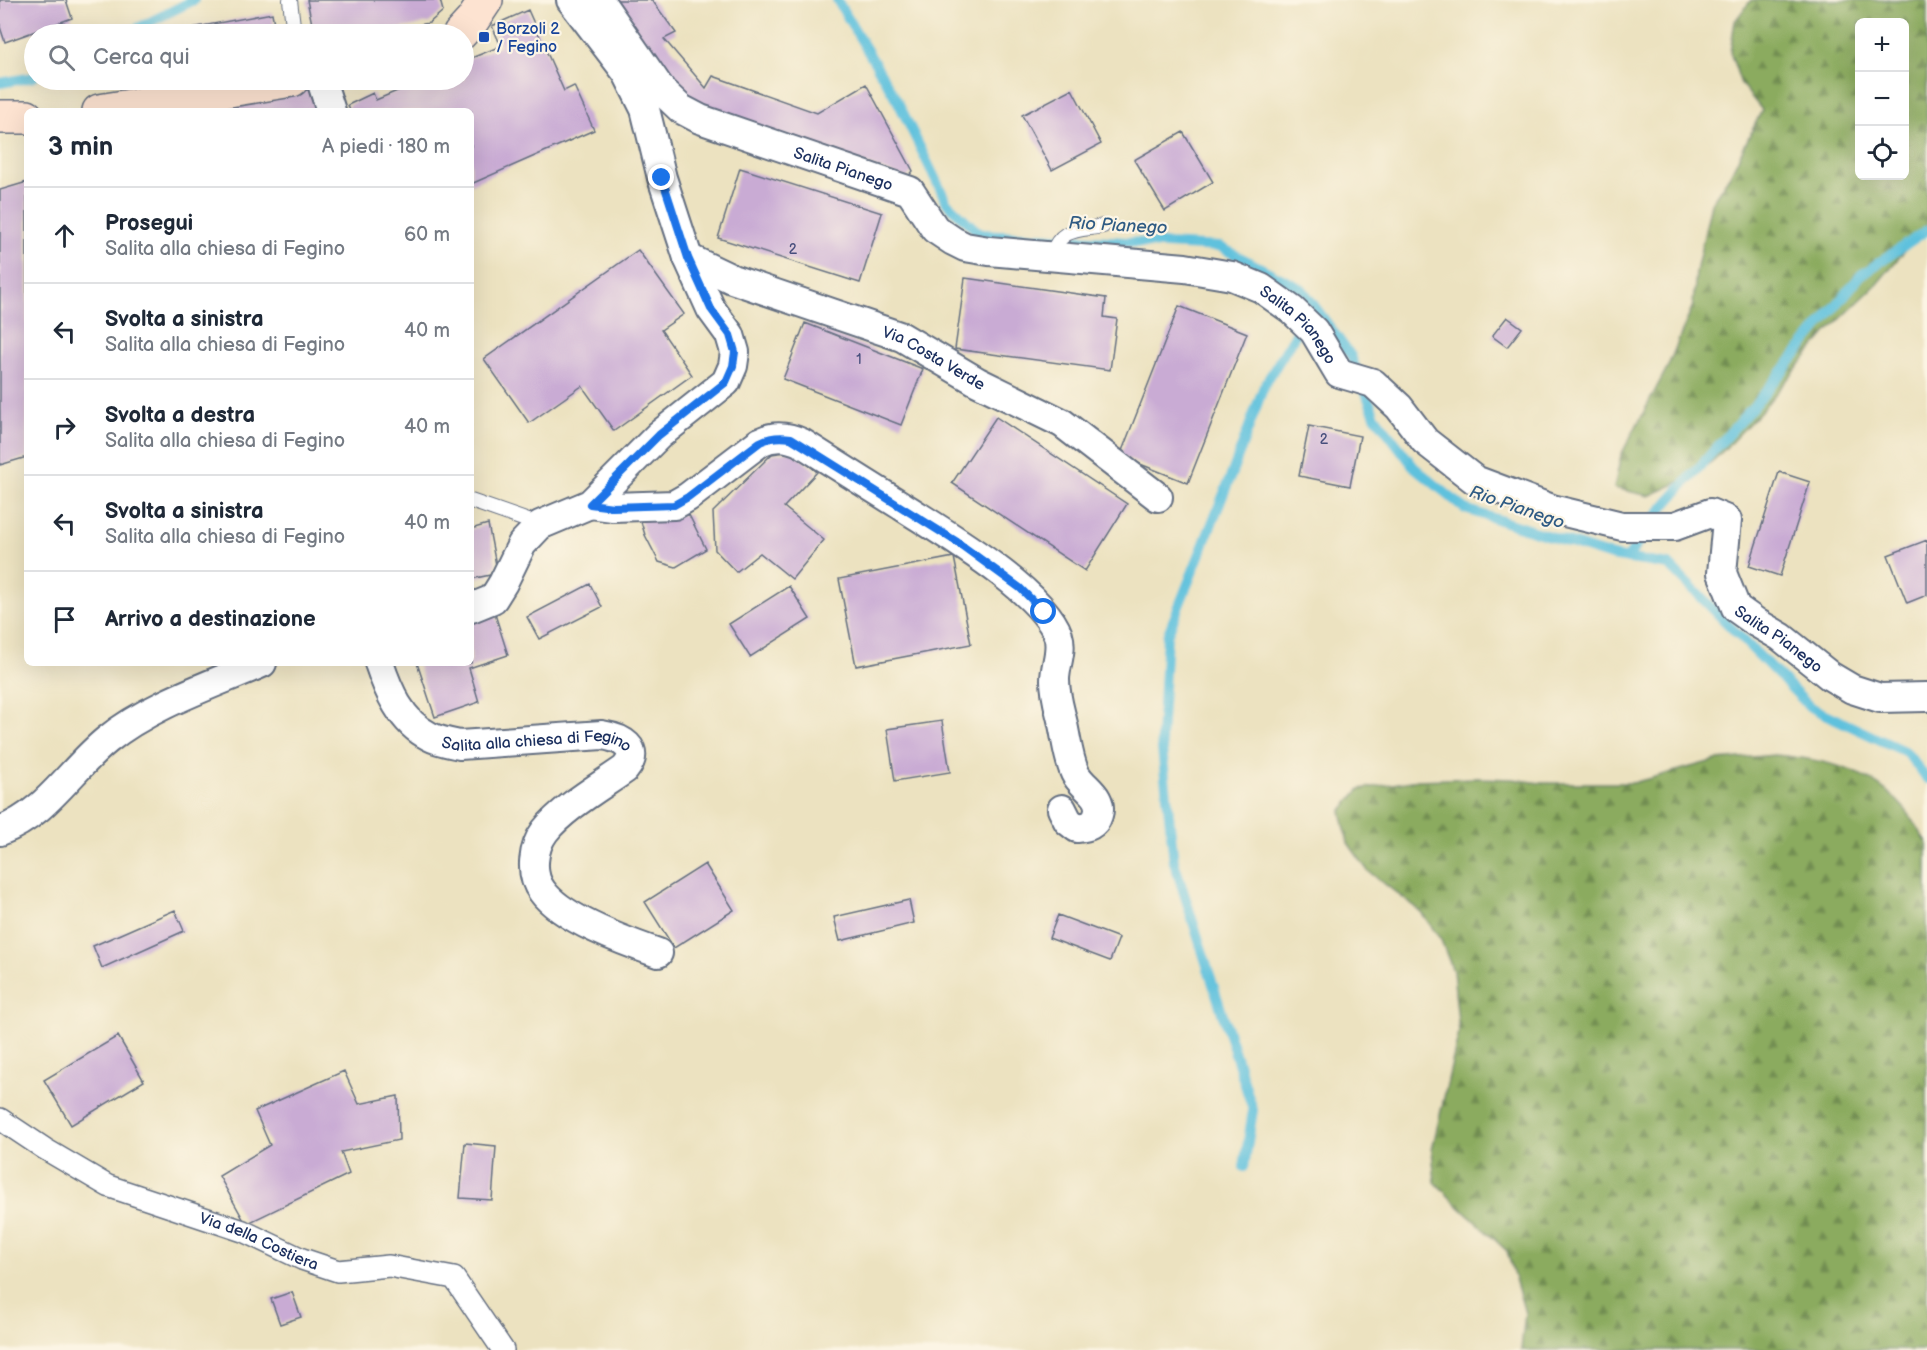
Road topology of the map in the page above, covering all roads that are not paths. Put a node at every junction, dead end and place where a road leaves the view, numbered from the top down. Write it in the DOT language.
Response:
graph roads {
  1 [pos="290,0"];
  2 [pos="486,0"];
  3 [pos="571,0"];
  4 [pos="599,0"];
  5 [pos="293,24"];
  6 [pos="469,24"];
  7 [pos="249,90"];
  8 [pos="324,90"];
  9 [pos="193,103"];
  10 [pos="134,108"];
  11 [pos="330,108"];
  12 [pos="0,117"];
  13 [pos="24,117"];
  14 [pos="1103,226"];
  15 [pos="1051,256"];
  16 [pos="688,258"];
  17 [pos="1158,497"];
  18 [pos="474,502"];
  19 [pos="590,504"];
  20 [pos="540,525"];
  21 [pos="474,607"];
  22 [pos="255,666"];
  23 [pos="380,666"];
  24 [pos="1927,697"];
  25 [pos="1062,809"];
  26 [pos="0,831"];
  27 [pos="658,953"];
  28 [pos="0,1119"];
  29 [pos="504,1350"];
  1 -- 5 [label="lane"];
  2 -- 6 [label="main road"];
  3 -- 16 [label="street"];
  4 -- 15 [label="street, Salita Pianego"];
  7 -- 9 [label="main road"];
  8 -- 11 [label="street"];
  9 -- 10 [label="main road"];
  12 -- 13 [label="main road"];
  14 -- 15 [label="lane"];
  15 -- 24 [label="street, Salita Pianego"];
  16 -- 17 [label="street, Via Costa Verde"];
  16 -- 19 [label="street"];
  18 -- 20 [label="lane"];
  19 -- 20 [label="street"];
  19 -- 25 [label="street"];
  20 -- 21 [label="street"];
  22 -- 26 [label="street"];
  23 -- 27 [label="street, Salita alla chiesa di Fegino"];
  28 -- 29 [label="street, Via della Costiera"];
}
